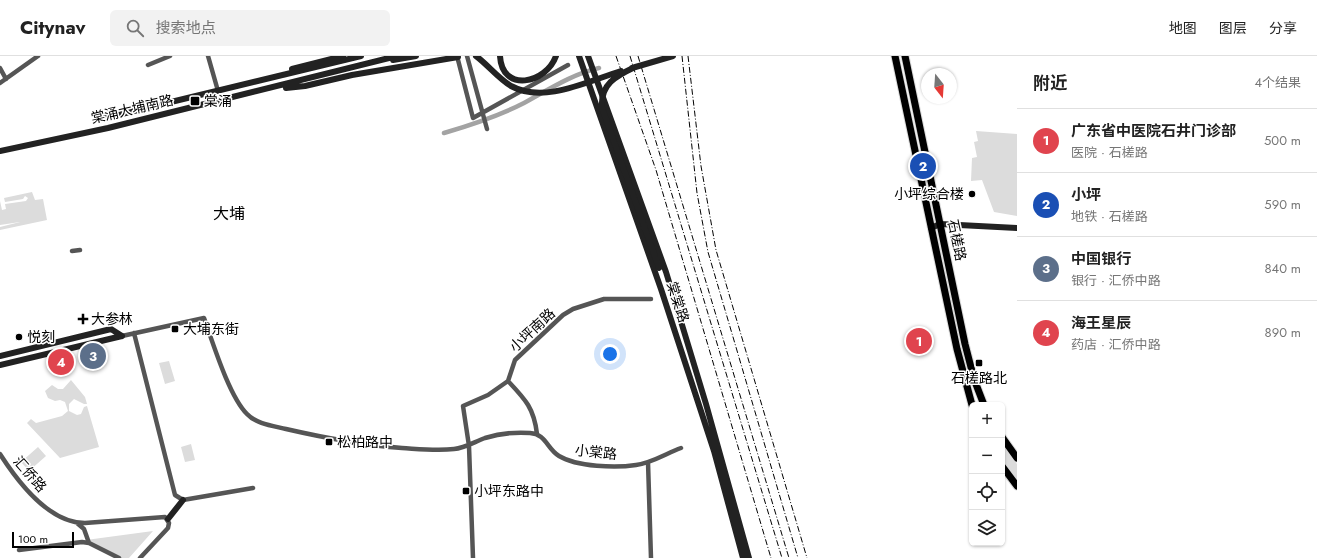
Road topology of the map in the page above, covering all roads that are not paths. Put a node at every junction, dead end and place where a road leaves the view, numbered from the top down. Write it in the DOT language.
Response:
graph roads {
  1 [pos="38,56"];
  2 [pos="170,56"];
  3 [pos="208,56"];
  4 [pos="343,56"];
  5 [pos="361,56"];
  6 [pos="397,56"];
  7 [pos="416,56"];
  8 [pos="458,56"];
  9 [pos="467,56"];
  10 [pos="476,56"];
  11 [pos="500,56"];
  12 [pos="556,56"];
  13 [pos="673,56"];
  14 [pos="895,56"];
  15 [pos="905,56"];
  16 [pos="589,58"];
  17 [pos="580,59"];
  18 [pos="370,63"];
  19 [pos="148,65"];
  20 [pos="568,65"];
  21 [pos="635,67"];
  22 [pos="0,68"];
  23 [pos="266,78"];
  24 [pos="6,79"];
  25 [pos="0,83"];
  26 [pos="475,84"];
  27 [pos="466,86"];
  28 [pos="268,89"];
  29 [pos="218,91"];
  30 [pos="483,112"];
  31 [pos="105,118"];
  32 [pos="108,128"];
  33 [pos="488,128"];
  34 [pos="0,151"];
  35 [pos="941,226"];
  36 [pos="931,228"];
  37 [pos="1017,228"];
  38 [pos="1017,232"];
  39 [pos="80,250"];
  40 [pos="72,251"];
  41 [pos="651,299"];
  42 [pos="676,306"];
  43 [pos="134,333"];
  44 [pos="122,336"];
  45 [pos="0,356"];
  46 [pos="0,365"];
  47 [pos="508,381"];
  48 [pos="971,402"];
  49 [pos="983,402"];
  50 [pos="537,434"];
  51 [pos="1005,442"];
  52 [pos="469,446"];
  53 [pos="681,448"];
  54 [pos="0,454"];
  55 [pos="1017,458"];
  56 [pos="648,462"];
  57 [pos="1005,470"];
  58 [pos="1017,486"];
  59 [pos="253,488"];
  60 [pos="183,500"];
  61 [pos="166,518"];
  62 [pos="77,523"];
  63 [pos="88,544"];
  64 [pos="19,550"];
  65 [pos="119,558"];
  66 [pos="140,558"];
  67 [pos="474,558"];
  68 [pos="651,558"];
  69 [pos="743,558"];
  70 [pos="749,558"];
  1 -- 24 [label="street"];
  2 -- 19 [label="street"];
  3 -- 29 [label="street"];
  4 -- 23 [label="main road"];
  5 -- 23 [label="main road"];
  6 -- 18 [label="main road"];
  7 -- 18 [label="main road"];
  8 -- 27 [label="street"];
  8 -- 28 [label="main road"];
  9 -- 26 [label="street"];
  10 -- 21 [label="main road, bridge"];
  11 -- 12 [label="main road"];
  13 -- 21 [label="main road, bridge"];
  14 -- 36 [label="main road, 石槎路"];
  15 -- 35 [label="main road, 石槎路"];
  16 -- 42 [label="main road, 棠棠路"];
  17 -- 69 [label="main road, 棠棠路"];
  18 -- 28 [label="main road"];
  20 -- 30 [label="street"];
  21 -- 42 [label="main road, bridge"];
  22 -- 24 [label="street"];
  23 -- 29 [label="main road, 棠涌大埔南路"];
  24 -- 25 [label="street"];
  26 -- 27 [label="street"];
  26 -- 30 [label="street"];
  27 -- 30 [label="street"];
  28 -- 32 [label="main road, 棠涌大埔南路"];
  29 -- 31 [label="main road, 棠涌大埔南路"];
  30 -- 33 [label="street"];
  31 -- 32 [label="street"];
  32 -- 34 [label="main road, 棠涌大埔南路"];
  35 -- 36 [label="main road"];
  35 -- 37 [label="main road"];
  35 -- 38 [label="main road"];
  35 -- 49 [label="main road, 石槎路"];
  36 -- 48 [label="main road, 石槎路"];
  39 -- 40 [label="street"];
  41 -- 47 [label="street, 小坪南路"];
  42 -- 70 [label="main road, 棠棠路"];
  43 -- 44 [label="street"];
  43 -- 52 [label="street"];
  43 -- 60 [label="street"];
  44 -- 45 [label="main road"];
  44 -- 46 [label="main road"];
  47 -- 50 [label="street"];
  47 -- 52 [label="street"];
  50 -- 52 [label="street"];
  50 -- 56 [label="street, 小棠路"];
  51 -- 55 [label="main road"];
  52 -- 67 [label="street"];
  53 -- 56 [label="street, 小棠路"];
  54 -- 62 [label="street, 汇侨路"];
  56 -- 68 [label="street"];
  57 -- 58 [label="main road"];
  59 -- 60 [label="street"];
  60 -- 61 [label="main road"];
  61 -- 62 [label="street, 汇侨路"];
  61 -- 66 [label="street"];
  62 -- 63 [label="street"];
  63 -- 64 [label="street"];
  63 -- 65 [label="street"];
}
